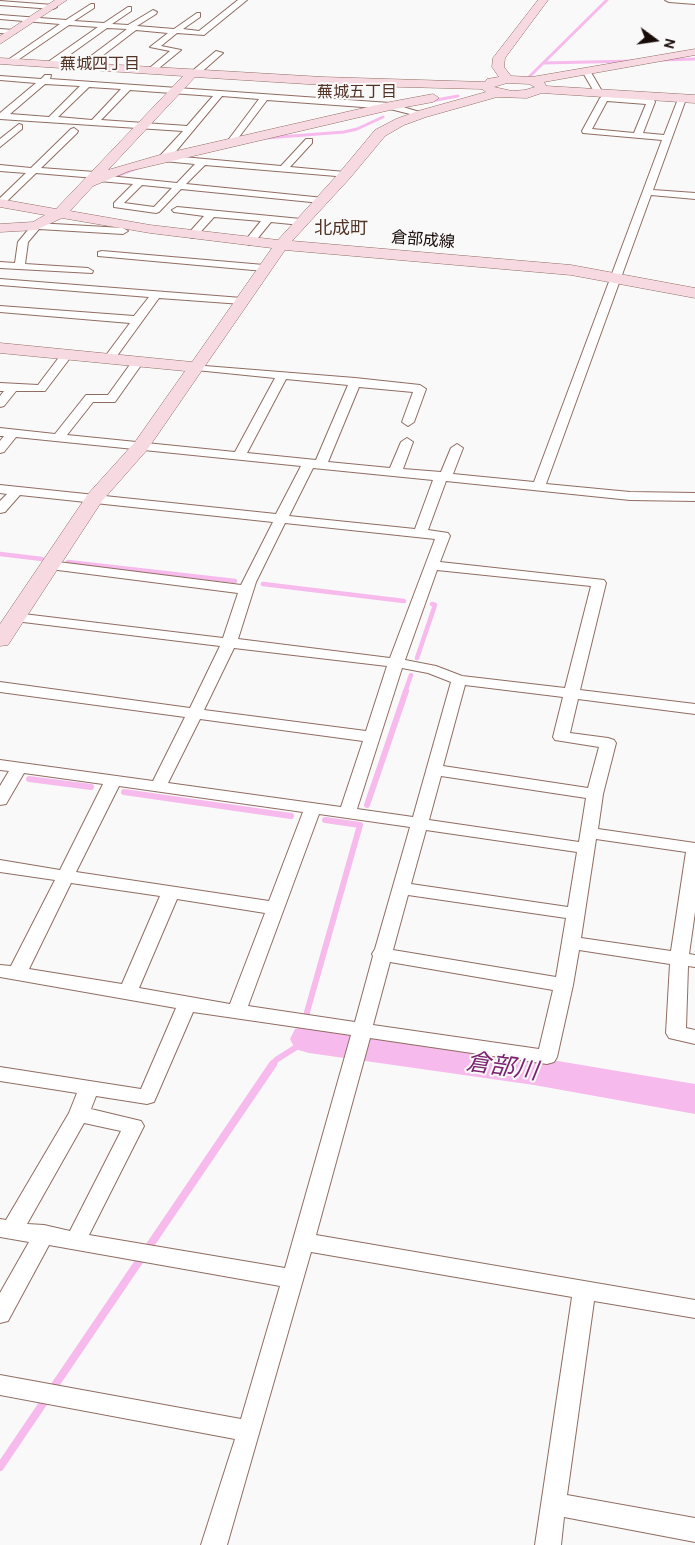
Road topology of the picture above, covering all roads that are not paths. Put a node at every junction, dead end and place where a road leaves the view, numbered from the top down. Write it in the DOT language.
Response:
graph roads {
  1 [pos="62,0"];
  2 [pos="227,0"];
  3 [pos="543,0"];
  4 [pos="669,0"];
  5 [pos="242,1"];
  6 [pos="0,2"];
  7 [pos="16,2"];
  8 [pos="695,2"];
  9 [pos="33,3"];
  10 [pos="92,6"];
  11 [pos="53,7"];
  12 [pos="128,10"];
  13 [pos="153,12"];
  14 [pos="197,15"];
  15 [pos="0,17"];
  16 [pos="35,19"];
  17 [pos="69,22"];
  18 [pos="107,25"];
  19 [pos="132,27"];
  20 [pos="0,31"];
  21 [pos="176,31"];
  22 [pos="14,32"];
  23 [pos="0,41"];
  24 [pos="695,52"];
  25 [pos="219,53"];
  26 [pos="5,62"];
  27 [pos="56,65"];
  28 [pos="82,66"];
  29 [pos="150,71"];
  30 [pos="586,71"];
  31 [pos="192,74"];
  32 [pos="0,78"];
  33 [pos="507,79"];
  34 [pos="43,81"];
  35 [pos="87,84"];
  36 [pos="536,85"];
  37 [pos="128,87"];
  38 [pos="175,90"];
  39 [pos="492,90"];
  40 [pos="464,92"];
  41 [pos="220,93"];
  42 [pos="599,93"];
  43 [pos="266,96"];
  44 [pos="682,99"];
  45 [pos="695,100"];
  46 [pos="390,106"];
  47 [pos="422,114"];
  48 [pos="2,116"];
  49 [pos="51,120"];
  50 [pos="94,123"];
  51 [pos="0,126"];
  52 [pos="188,129"];
  53 [pos="74,131"];
  54 [pos="139,131"];
  55 [pos="117,134"];
  56 [pos="637,136"];
  57 [pos="667,138"];
  58 [pos="309,141"];
  59 [pos="230,142"];
  60 [pos="0,144"];
  61 [pos="164,158"];
  62 [pos="202,162"];
  63 [pos="259,167"];
  64 [pos="0,168"];
  65 [pos="284,169"];
  66 [pos="32,170"];
  67 [pos="312,172"];
  68 [pos="345,175"];
  69 [pos="94,179"];
  70 [pos="140,182"];
  71 [pos="177,186"];
  72 [pos="235,192"];
  73 [pos="647,192"];
  74 [pos="695,196"];
  75 [pos="290,197"];
  76 [pos="321,200"];
  77 [pos="0,203"];
  78 [pos="251,205"];
  79 [pos="177,210"];
  80 [pos="60,212"];
  81 [pos="212,214"];
  82 [pos="268,219"];
  83 [pos="301,222"];
  84 [pos="36,226"];
  85 [pos="0,228"];
  86 [pos="128,229"];
  87 [pos="192,234"];
  88 [pos="249,242"];
  89 [pos="282,244"];
  90 [pos="102,254"];
  91 [pos="0,265"];
  92 [pos="20,266"];
  93 [pos="264,268"];
  94 [pos="88,271"];
  95 [pos="615,277"];
  96 [pos="0,282"];
  97 [pos="76,288"];
  98 [pos="695,293"];
  99 [pos="156,294"];
  100 [pos="242,301"];
  101 [pos="0,309"];
  102 [pos="137,320"];
  103 [pos="0,348"];
  104 [pos="67,354"];
  105 [pos="110,358"];
  106 [pos="138,361"];
  107 [pos="196,367"];
  108 [pos="283,375"];
  109 [pos="356,382"];
  110 [pos="0,387"];
  111 [pos="12,388"];
  112 [pos="0,403"];
  113 [pos="408,422"];
  114 [pos="6,432"];
  115 [pos="59,437"];
  116 [pos="408,442"];
  117 [pos="140,446"];
  118 [pos="457,448"];
  119 [pos="0,449"];
  120 [pos="239,456"];
  121 [pos="315,464"];
  122 [pos="395,472"];
  123 [pos="444,476"];
  124 [pos="539,486"];
  125 [pos="0,489"];
  126 [pos="16,491"];
  127 [pos="695,497"];
  128 [pos="95,498"];
  129 [pos="0,509"];
  130 [pos="280,518"];
  131 [pos="420,534"];
  132 [pos="432,564"];
  133 [pos="50,565"];
  134 [pos="246,590"];
  135 [pos="9,620"];
  136 [pos="0,640"];
  137 [pos="229,643"];
  138 [pos="396,663"];
  139 [pos="459,680"];
  140 [pos="0,687"];
  141 [pos="573,694"];
  142 [pos="695,709"];
  143 [pos="196,713"];
  144 [pos="372,737"];
  145 [pos="0,765"];
  146 [pos="19,768"];
  147 [pos="435,770"];
  148 [pos="113,781"];
  149 [pos="158,788"];
  150 [pos="595,794"];
  151 [pos="0,800"];
  152 [pos="313,809"];
  153 [pos="347,813"];
  154 [pos="418,824"];
  155 [pos="586,841"];
  156 [pos="695,848"];
  157 [pos="695,852"];
  158 [pos="0,866"];
  159 [pos="68,876"];
  160 [pos="402,888"];
  161 [pos="171,892"];
  162 [pos="274,908"];
  163 [pos="576,914"];
  164 [pos="571,943"];
  165 [pos="381,954"];
  166 [pos="687,960"];
  167 [pos="8,972"];
  168 [pos="564,985"];
  169 [pos="128,992"];
  170 [pos="187,1004"];
  171 [pos="237,1011"];
  172 [pos="695,1038"];
  173 [pos="359,1039"];
  174 [pos="0,1074"];
  175 [pos="89,1088"];
  176 [pos="79,1114"];
  177 [pos="6,1229"];
  178 [pos="44,1234"];
  179 [pos="76,1240"];
  180 [pos="303,1242"];
  181 [pos="293,1279"];
  182 [pos="584,1290"];
  183 [pos="695,1309"];
  184 [pos="0,1314"];
  185 [pos="0,1385"];
  186 [pos="249,1431"];
  187 [pos="554,1504"];
  188 [pos="695,1530"];
  189 [pos="214,1545"];
  190 [pos="548,1545"];
  1 -- 11 [label="street"];
  2 -- 5 [label="street"];
  3 -- 33 [label="street"];
  4 -- 8 [label="street"];
  5 -- 21 [label="street"];
  6 -- 7 [label="street"];
  7 -- 9 [label="street"];
  7 -- 11 [label="street"];
  10 -- 17 [label="street"];
  11 -- 16 [label="street"];
  12 -- 18 [label="street"];
  13 -- 19 [label="street"];
  14 -- 21 [label="street"];
  15 -- 16 [label="street"];
  16 -- 17 [label="street"];
  16 -- 22 [label="street"];
  17 -- 18 [label="street"];
  17 -- 26 [label="street"];
  18 -- 19 [label="street"];
  18 -- 27 [label="street"];
  19 -- 21 [label="street"];
  19 -- 28 [label="street"];
  20 -- 22 [label="street"];
  21 -- 29 [label="street"];
  22 -- 23 [label="street"];
  24 -- 30 [label="street"];
  25 -- 31 [label="street"];
  26 -- 27 [label="street"];
  27 -- 28 [label="street"];
  27 -- 34 [label="street"];
  28 -- 29 [label="street"];
  29 -- 31 [label="street"];
  30 -- 36 [label="street"];
  30 -- 42 [label="street"];
  31 -- 38 [label="street"];
  31 -- 39 [label="street"];
  32 -- 34 [label="street"];
  33 -- 36 [label="street"];
  33 -- 39 [label="street"];
  34 -- 35 [label="street"];
  34 -- 48 [label="street"];
  35 -- 37 [label="street"];
  35 -- 49 [label="street"];
  36 -- 39 [label="street"];
  36 -- 42 [label="street"];
  37 -- 38 [label="street"];
  37 -- 50 [label="street"];
  38 -- 41 [label="street"];
  38 -- 54 [label="street"];
  39 -- 47 [label="street"];
  40 -- 46 [label="street"];
  41 -- 43 [label="street"];
  41 -- 52 [label="street"];
  42 -- 44 [label="street"];
  43 -- 46 [label="street"];
  43 -- 59 [label="street"];
  44 -- 45 [label="street"];
  44 -- 57 [label="street"];
  46 -- 47 [label="street"];
  46 -- 59 [label="street"];
  47 -- 68 [label="street"];
  48 -- 49 [label="street"];
  49 -- 50 [label="street"];
  50 -- 54 [label="street"];
  51 -- 60 [label="street"];
  52 -- 54 [label="street"];
  52 -- 61 [label="street"];
  53 -- 66 [label="street"];
  54 -- 55 [label="street"];
  54 -- 69 [label="street"];
  56 -- 56 [label="street"];
  56 -- 57 [label="street"];
  57 -- 73 [label="street"];
  58 -- 65 [label="street"];
  59 -- 61 [label="street"];
  61 -- 62 [label="street"];
  61 -- 69 [label="street"];
  62 -- 63 [label="street"];
  62 -- 71 [label="street"];
  63 -- 65 [label="street"];
  63 -- 72 [label="street"];
  64 -- 66 [label="street"];
  65 -- 67 [label="street"];
  66 -- 69 [label="street"];
  66 -- 77 [label="street"];
  67 -- 68 [label="street"];
  67 -- 75 [label="street"];
  68 -- 76 [label="street"];
  69 -- 70 [label="street"];
  69 -- 80 [label="street"];
  70 -- 71 [label="street"];
  70 -- 71 [label="street"];
  71 -- 72 [label="street"];
  72 -- 78 [label="street"];
  73 -- 74 [label="street"];
  73 -- 95 [label="street"];
  75 -- 76 [label="street"];
  75 -- 78 [label="street"];
  76 -- 83 [label="street"];
  77 -- 80 [label="street, 倉部成線"];
  78 -- 81 [label="street"];
  78 -- 82 [label="street"];
  79 -- 81 [label="street"];
  80 -- 84 [label="street"];
  80 -- 86 [label="street, 倉部成線"];
  81 -- 87 [label="street"];
  82 -- 83 [label="street"];
  82 -- 88 [label="street"];
  83 -- 89 [label="street"];
  84 -- 85 [label="street"];
  84 -- 86 [label="street"];
  84 -- 92 [label="street"];
  86 -- 87 [label="street, 倉部成線"];
  86 -- 90 [label="street"];
  87 -- 88 [label="street, 倉部成線"];
  88 -- 89 [label="street, 倉部成線"];
  89 -- 93 [label="street"];
  89 -- 95 [label="street, 倉部成線"];
  90 -- 93 [label="street"];
  90 -- 94 [label="street"];
  91 -- 92 [label="street"];
  92 -- 94 [label="street"];
  93 -- 100 [label="street"];
  94 -- 97 [label="street"];
  95 -- 98 [label="street, 倉部成線"];
  95 -- 124 [label="street"];
  96 -- 97 [label="street"];
  97 -- 99 [label="street"];
  99 -- 100 [label="street"];
  99 -- 102 [label="street"];
  100 -- 107 [label="street"];
  101 -- 102 [label="street"];
  102 -- 105 [label="street"];
  103 -- 104 [label="street"];
  104 -- 105 [label="street"];
  104 -- 111 [label="street"];
  105 -- 106 [label="street"];
  106 -- 107 [label="street"];
  106 -- 115 [label="street"];
  107 -- 108 [label="street"];
  107 -- 117 [label="street"];
  108 -- 109 [label="street"];
  108 -- 120 [label="street"];
  109 -- 113 [label="street"];
  109 -- 121 [label="street"];
  110 -- 111 [label="street"];
  111 -- 112 [label="street"];
  114 -- 115 [label="street"];
  114 -- 119 [label="street"];
  115 -- 117 [label="street"];
  116 -- 122 [label="street"];
  117 -- 120 [label="street"];
  117 -- 128 [label="street"];
  118 -- 123 [label="street"];
  120 -- 121 [label="street"];
  121 -- 122 [label="street"];
  121 -- 130 [label="street"];
  122 -- 123 [label="street"];
  123 -- 124 [label="street"];
  123 -- 131 [label="street"];
  124 -- 127 [label="street"];
  125 -- 126 [label="street"];
  126 -- 128 [label="street"];
  126 -- 129 [label="street"];
  128 -- 130 [label="street"];
  128 -- 133 [label="street"];
  130 -- 131 [label="street"];
  130 -- 134 [label="street"];
  131 -- 132 [label="street"];
  132 -- 138 [label="street"];
  132 -- 141 [label="street"];
  133 -- 134 [label="street"];
  133 -- 135 [label="street"];
  134 -- 137 [label="street"];
  135 -- 136 [label="street"];
  135 -- 137 [label="street"];
  137 -- 138 [label="street"];
  137 -- 143 [label="street"];
  138 -- 139 [label="street"];
  138 -- 144 [label="street"];
  139 -- 141 [label="street"];
  139 -- 147 [label="street"];
  140 -- 143 [label="street"];
  141 -- 142 [label="street"];
  141 -- 150 [label="street"];
  143 -- 144 [label="street"];
  143 -- 149 [label="street"];
  144 -- 153 [label="street"];
  145 -- 146 [label="street"];
  146 -- 148 [label="street"];
  146 -- 151 [label="street"];
  147 -- 150 [label="street"];
  147 -- 154 [label="street"];
  148 -- 149 [label="street"];
  148 -- 159 [label="street"];
  149 -- 152 [label="street"];
  150 -- 155 [label="street"];
  152 -- 153 [label="street"];
  152 -- 162 [label="street"];
  153 -- 154 [label="street"];
  154 -- 155 [label="street"];
  154 -- 160 [label="street"];
  155 -- 156 [label="street"];
  155 -- 163 [label="street"];
  157 -- 166 [label="street"];
  158 -- 159 [label="street"];
  159 -- 161 [label="street"];
  159 -- 167 [label="street"];
  160 -- 163 [label="street"];
  160 -- 165 [label="street"];
  161 -- 162 [label="street"];
  161 -- 169 [label="street"];
  162 -- 171 [label="street"];
  163 -- 164 [label="street"];
  164 -- 166 [label="street"];
  164 -- 168 [label="street"];
  165 -- 168 [label="street"];
  165 -- 173 [label="street"];
  166 -- 172 [label="street"];
  167 -- 169 [label="street"];
  168 -- 173 [label="street"];
  169 -- 170 [label="street"];
  170 -- 171 [label="street"];
  170 -- 175 [label="street"];
  171 -- 173 [label="street"];
  173 -- 180 [label="street"];
  174 -- 175 [label="street"];
  175 -- 176 [label="street"];
  176 -- 177 [label="street"];
  176 -- 179 [label="street"];
  177 -- 178 [label="street"];
  178 -- 179 [label="street"];
  178 -- 184 [label="street"];
  179 -- 181 [label="street"];
  180 -- 181 [label="street"];
  180 -- 182 [label="street"];
  181 -- 186 [label="street"];
  182 -- 183 [label="street"];
  182 -- 187 [label="street"];
  185 -- 186 [label="street"];
  186 -- 189 [label="street"];
  187 -- 188 [label="street"];
  187 -- 190 [label="street"];
}
